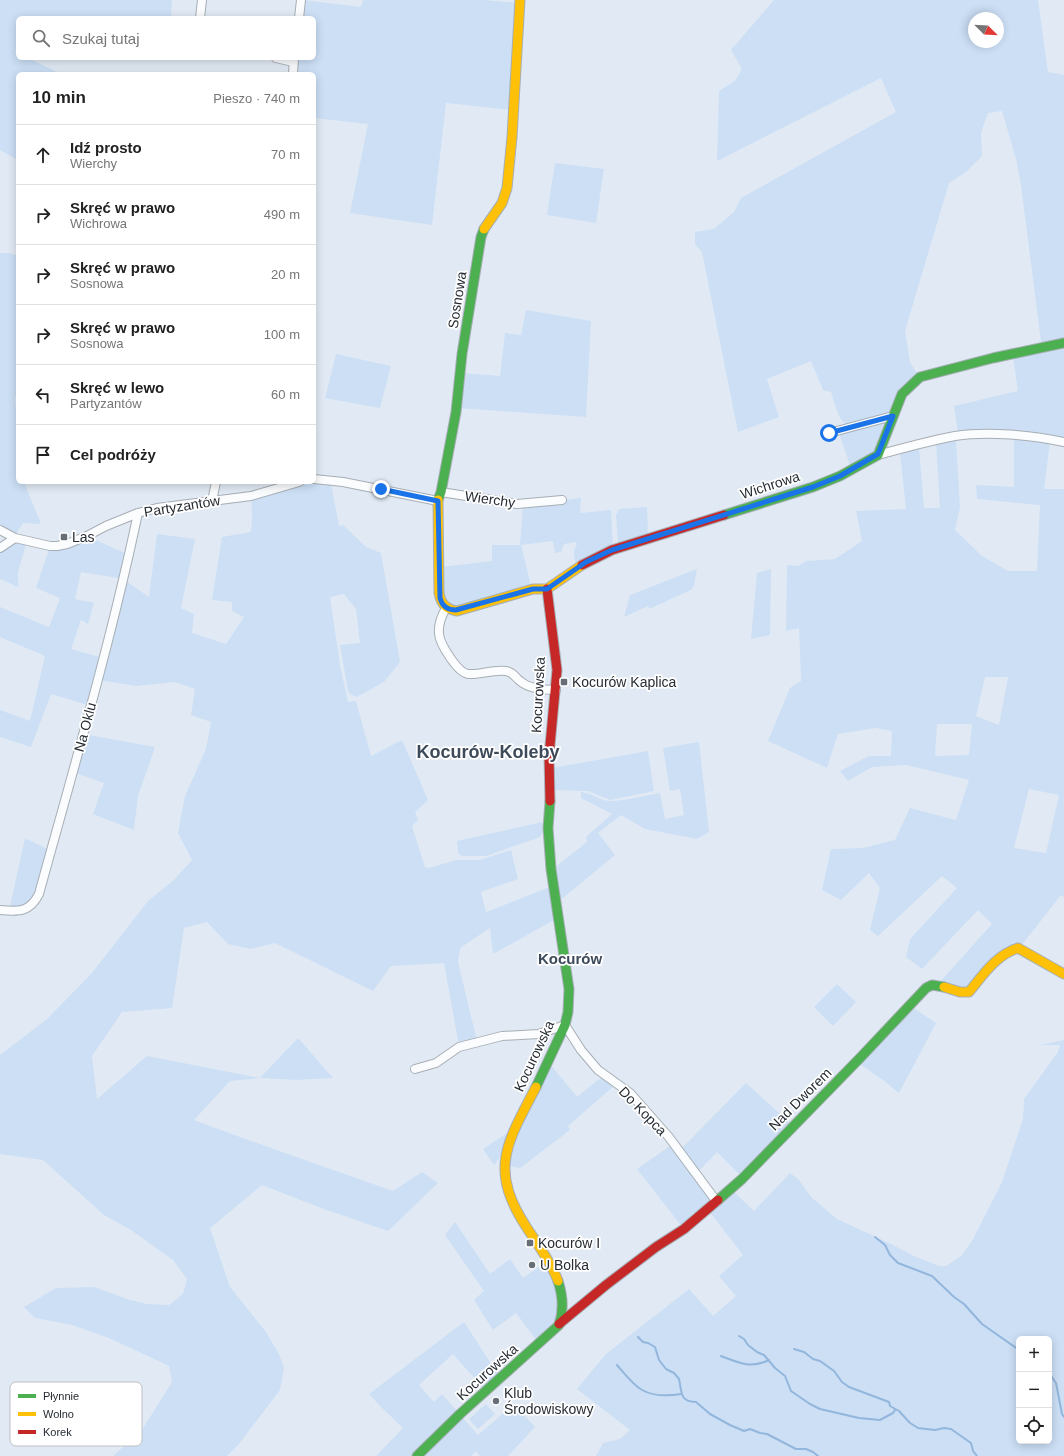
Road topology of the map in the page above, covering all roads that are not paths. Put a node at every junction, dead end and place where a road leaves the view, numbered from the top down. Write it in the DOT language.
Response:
graph roads {
  1 [pos="202,0"];
  2 [pos="301,0"];
  3 [pos="520,0"];
  4 [pos="200,16"];
  5 [pos="299,16"];
  6 [pos="294,60"];
  7 [pos="292,72"];
  8 [pos="1064,343"];
  9 [pos="893,416"];
  10 [pos="829,433"];
  11 [pos="1064,442"];
  12 [pos="878,454"];
  13 [pos="316,479"];
  14 [pos="216,484"];
  15 [pos="292,484"];
  16 [pos="439,496"];
  17 [pos="562,500"];
  18 [pos="212,501"];
  19 [pos="138,513"];
  20 [pos="0,530"];
  21 [pos="15,538"];
  22 [pos="0,548"];
  23 [pos="547,589"];
  24 [pos="446,608"];
  25 [pos="556,690"];
  26 [pos="0,910"];
  27 [pos="1064,974"];
  28 [pos="565,1025"];
  29 [pos="415,1069"];
  30 [pos="717,1202"];
  31 [pos="559,1324"];
  32 [pos="417,1456"];
  1 -- 4 [label="street"];
  2 -- 5 [label="street"];
  3 -- 16 [label="street, Sosnowa"];
  6 -- 7 [label="street"];
  8 -- 9 [label="street"];
  9 -- 10 [label="street"];
  9 -- 12 [label="street"];
  11 -- 12 [label="street"];
  12 -- 23 [label="street, Wichrowa"];
  13 -- 16 [label="street"];
  14 -- 18 [label="street"];
  15 -- 18 [label="street, Partyzantów"];
  16 -- 17 [label="street, Wierchy"];
  16 -- 24 [label="street, Sosnowa"];
  18 -- 19 [label="street, Partyzantów"];
  19 -- 21 [label="street, Partyzantów"];
  19 -- 26 [label="street, Na Oklu"];
  20 -- 21 [label="street, Partyzantów"];
  21 -- 22 [label="street"];
  23 -- 24 [label="street"];
  23 -- 25 [label="street, Kocurowska"];
  24 -- 25 [label="street"];
  25 -- 28 [label="street, Kocurowska"];
  27 -- 30 [label="street, Nad Dworem"];
  28 -- 29 [label="street"];
  28 -- 30 [label="street, Do Kopca"];
  28 -- 31 [label="street, Kocurowska"];
  30 -- 31 [label="street, Nad Dworem"];
  31 -- 32 [label="street, Kocurowska"];
}
